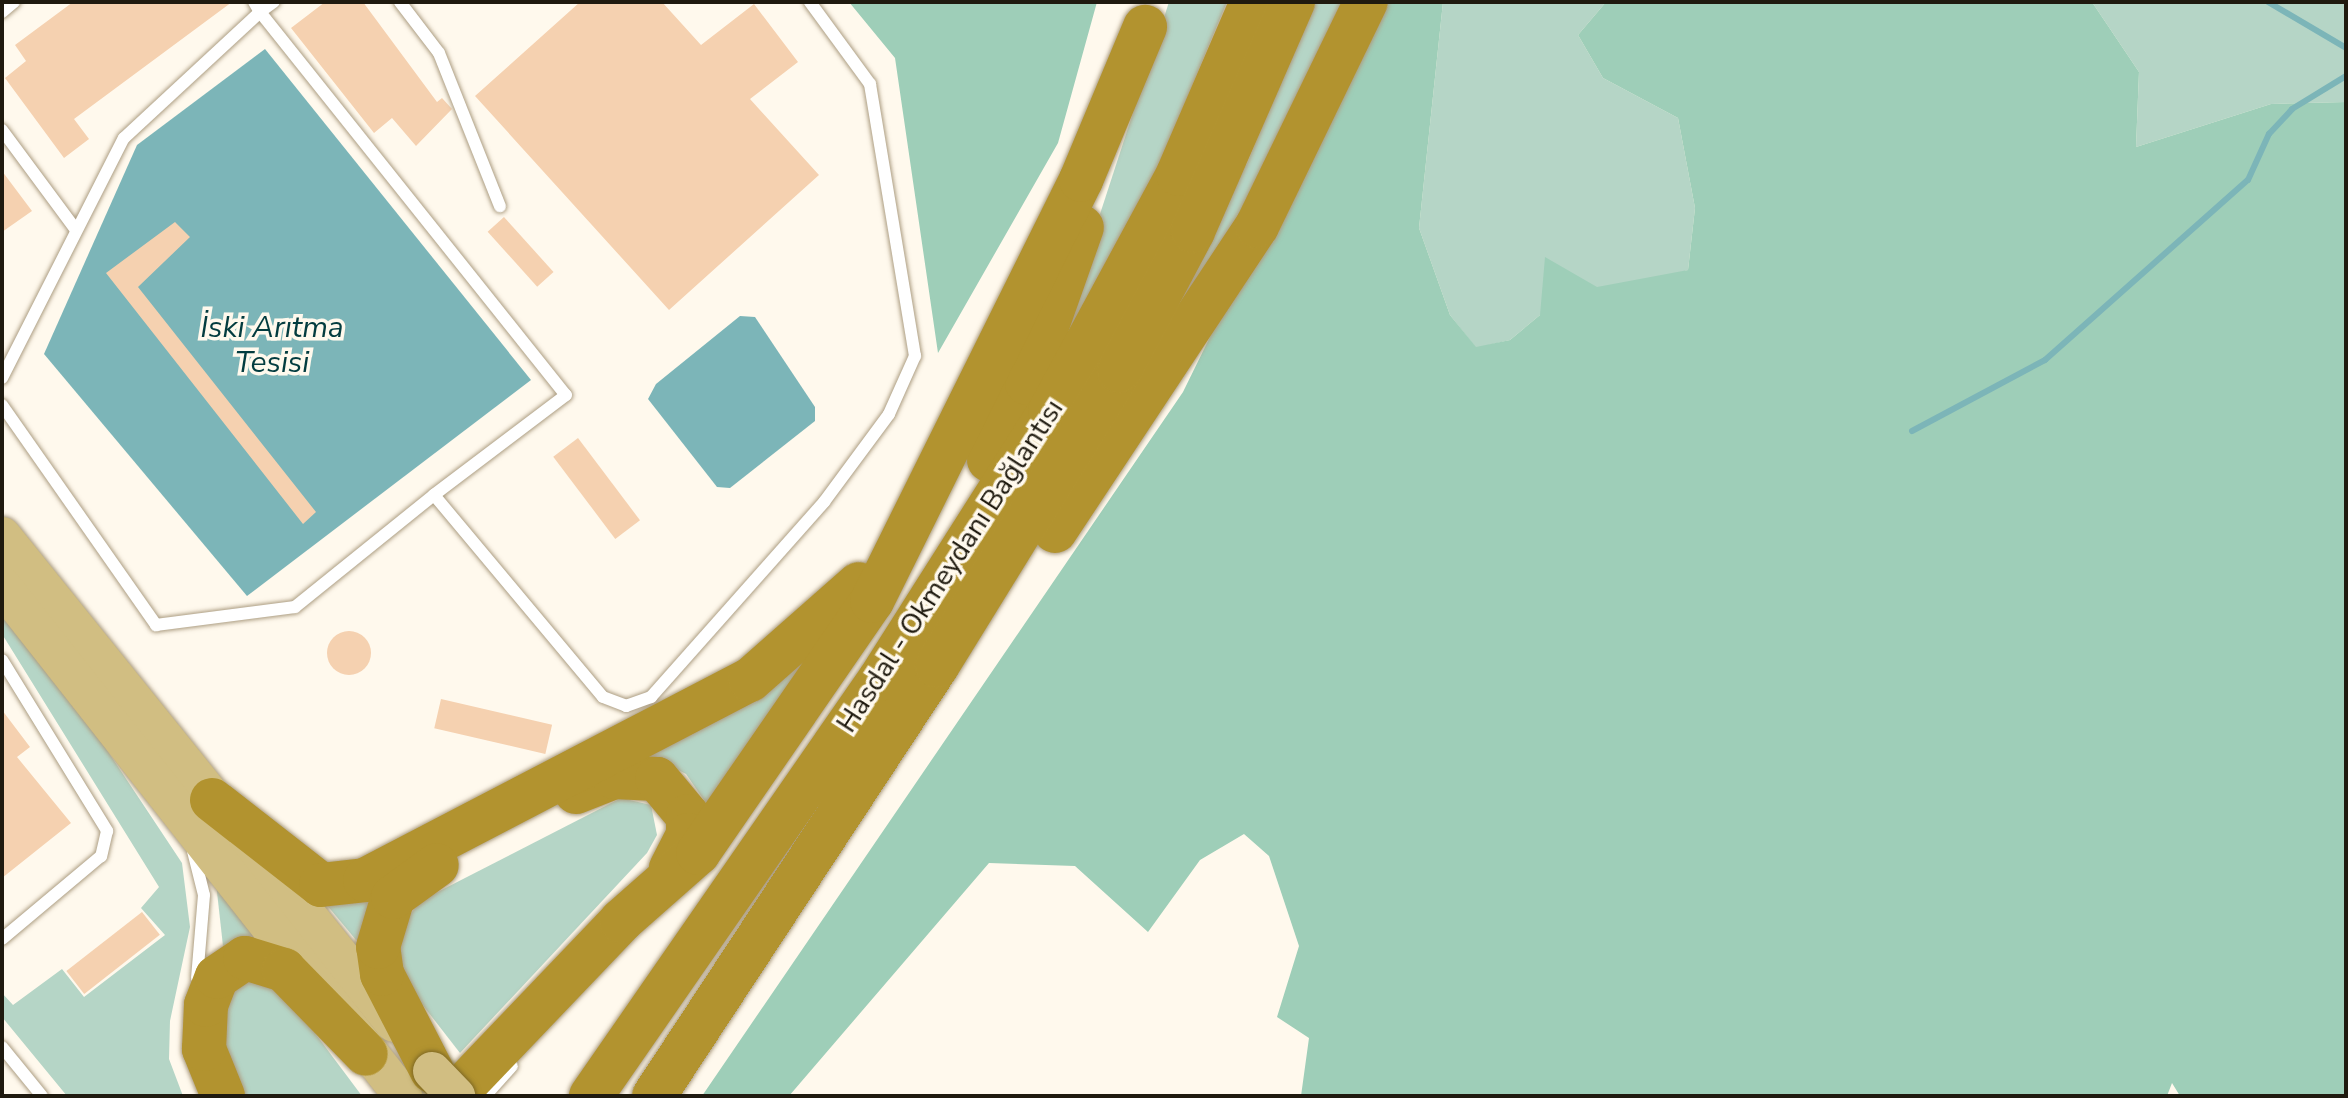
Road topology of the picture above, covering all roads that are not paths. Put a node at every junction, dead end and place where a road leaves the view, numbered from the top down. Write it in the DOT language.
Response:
graph roads {
  1 [pos="14,2"];
  2 [pos="274,2"];
  3 [pos="400,2"];
  4 [pos="810,2"];
  5 [pos="1252,2"];
  6 [pos="1293,2"];
  7 [pos="1366,2"];
  8 [pos="257,7"];
  9 [pos="2,12"];
  10 [pos="1147,15"];
  11 [pos="2,130"];
  12 [pos="500,206"];
  13 [pos="76,230"];
  14 [pos="2,378"];
  15 [pos="2,405"];
  16 [pos="935,468"];
  17 [pos="434,495"];
  18 [pos="2,536"];
  19 [pos="2,586"];
  20 [pos="2,660"];
  21 [pos="135,751"];
  22 [pos="804,789"];
  23 [pos="212,800"];
  24 [pos="795,876"];
  25 [pos="663,881"];
  26 [pos="2,939"];
  27 [pos="553,1017"];
  28 [pos="2,1047"];
  29 [pos="524,1052"];
  30 [pos="366,1054"];
  31 [pos="436,1090"];
  32 [pos="42,1096"];
  33 [pos="209,1096"];
  34 [pos="223,1096"];
  35 [pos="485,1096"];
  36 [pos="591,1096"];
  37 [pos="654,1096"];
  1 -- 9 [label="lane"];
  2 -- 8 [label="lane"];
  3 -- 12 [label="lane"];
  4 -- 17 [label="lane"];
  5 -- 22 [label="highway, Hasdal - Okmeydanı Bağlantısı"];
  6 -- 24 [label="highway, Hasdal - Okmeydanı Bağlantısı"];
  7 -- 24 [label="highway"];
  8 -- 13 [label="lane"];
  8 -- 17 [label="lane"];
  10 -- 16 [label="highway"];
  10 -- 22 [label="highway"];
  11 -- 13 [label="lane"];
  13 -- 14 [label="lane"];
  15 -- 17 [label="lane"];
  16 -- 23 [label="highway"];
  16 -- 25 [label="highway"];
  18 -- 23 [label="main road"];
  19 -- 21 [label="main road"];
  20 -- 26 [label="lane"];
  21 -- 30 [label="main road"];
  21 -- 33 [label="lane"];
  22 -- 36 [label="highway, Hasdal - Okmeydanı Bağlantısı"];
  23 -- 31 [label="main road"];
  24 -- 37 [label="highway, Hasdal - Okmeydanı Bağlantısı"];
  25 -- 27 [label="lane"];
  25 -- 31 [label="highway"];
  25 -- 31 [label="highway"];
  28 -- 32 [label="lane"];
  29 -- 35 [label="lane"];
  30 -- 31 [label="main road"];
  30 -- 34 [label="highway"];
}
